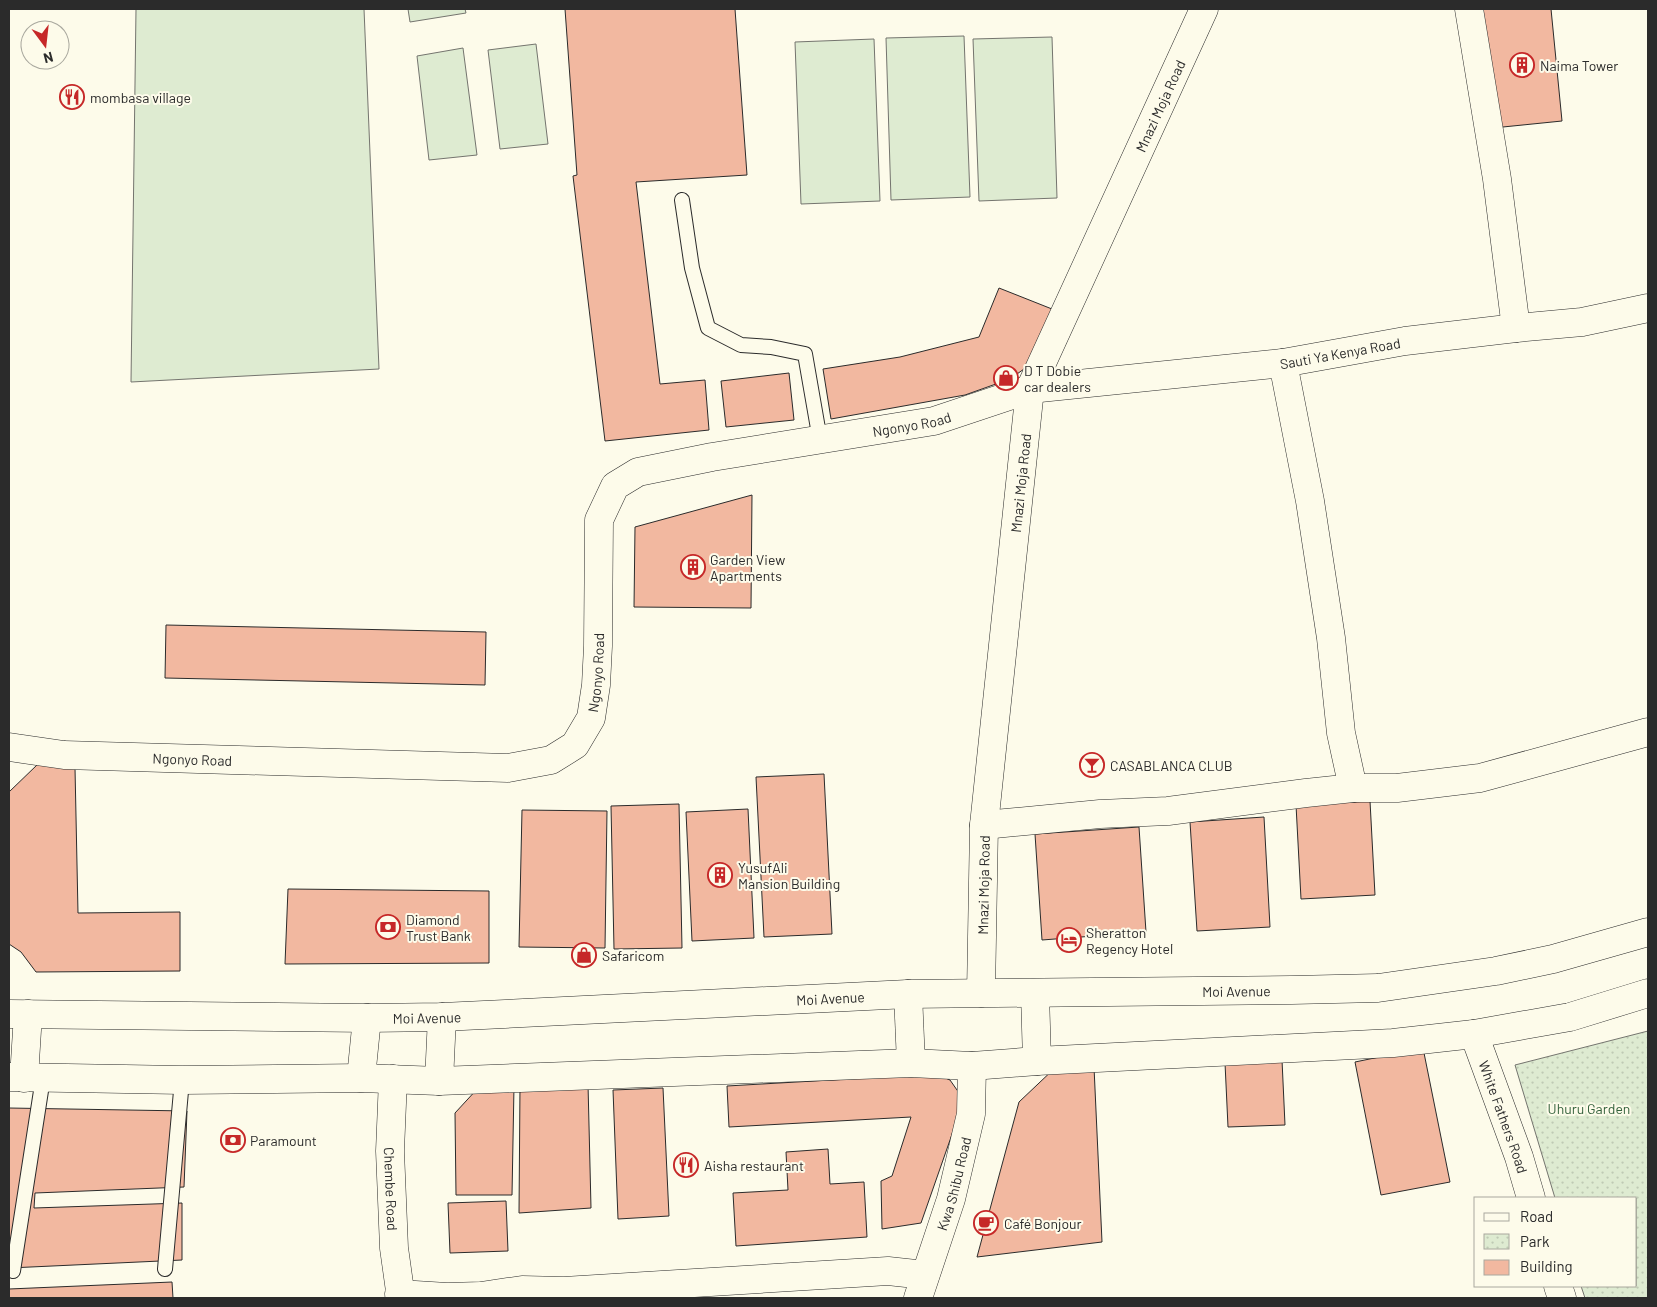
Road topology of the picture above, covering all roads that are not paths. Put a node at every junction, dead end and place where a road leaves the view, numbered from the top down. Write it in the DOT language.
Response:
graph roads {
  1 [pos="1204,9"];
  2 [pos="1469,9"];
  3 [pos="682,200"];
  4 [pos="1648,308"];
  5 [pos="1516,328"];
  6 [pos="1283,363"];
  7 [pos="1030,389"];
  8 [pos="820,440"];
  9 [pos="1648,732"];
  10 [pos="9,747"];
  11 [pos="1353,788"];
  12 [pos="984,824"];
  13 [pos="1648,932"];
  14 [pos="981,993"];
  15 [pos="1035,993"];
  16 [pos="1648,993"];
  17 [pos="908,994"];
  18 [pos="18,1014"];
  19 [pos="442,1017"];
  20 [pos="367,1018"];
  21 [pos="1474,1034"];
  22 [pos="1037,1061"];
  23 [pos="911,1063"];
  24 [pos="972,1066"];
  25 [pos="25,1077"];
  26 [pos="361,1078"];
  27 [pos="393,1079"];
  28 [pos="182,1080"];
  29 [pos="439,1081"];
  30 [pos="1531,1197"];
  31 [pos="165,1268"];
  32 [pos="13,1271"];
  33 [pos="922,1286"];
  34 [pos="400,1296"];
  1 -- 7 [label="main road, Mnazi Moja Road"];
  2 -- 5 [label="main road"];
  3 -- 8 [label="lane"];
  4 -- 5 [label="main road, Sauti Ya Kenya Road"];
  5 -- 6 [label="main road, Sauti Ya Kenya Road"];
  6 -- 7 [label="main road, Sauti Ya Kenya Road"];
  6 -- 11 [label="main road"];
  7 -- 8 [label="main road, Ngonyo Road"];
  7 -- 12 [label="main road, Mnazi Moja Road"];
  8 -- 10 [label="main road, Ngonyo Road"];
  9 -- 11 [label="main road"];
  11 -- 12 [label="main road"];
  12 -- 14 [label="main road, Mnazi Moja Road"];
  13 -- 15 [label="main road, Moi Avenue"];
  14 -- 15 [label="main road, Moi Avenue"];
  14 -- 17 [label="main road, Moi Avenue"];
  15 -- 22 [label="main road"];
  16 -- 21 [label="main road"];
  17 -- 19 [label="main road, Moi Avenue"];
  17 -- 23 [label="main road"];
  18 -- 20 [label="main road, Moi Avenue"];
  18 -- 25 [label="main road"];
  19 -- 20 [label="main road, Moi Avenue"];
  19 -- 29 [label="main road"];
  20 -- 26 [label="main road"];
  21 -- 22 [label="main road"];
  21 -- 30 [label="main road, White Fathers Road"];
  22 -- 24 [label="main road"];
  23 -- 24 [label="main road"];
  23 -- 29 [label="main road"];
  24 -- 33 [label="main road, Kwa Shibu Road"];
  25 -- 28 [label="main road"];
  25 -- 32 [label="lane"];
  26 -- 27 [label="main road"];
  26 -- 28 [label="main road"];
  27 -- 29 [label="main road"];
  27 -- 34 [label="main road, Chembe Road"];
  28 -- 31 [label="lane"];
  33 -- 34 [label="main road"];
}
